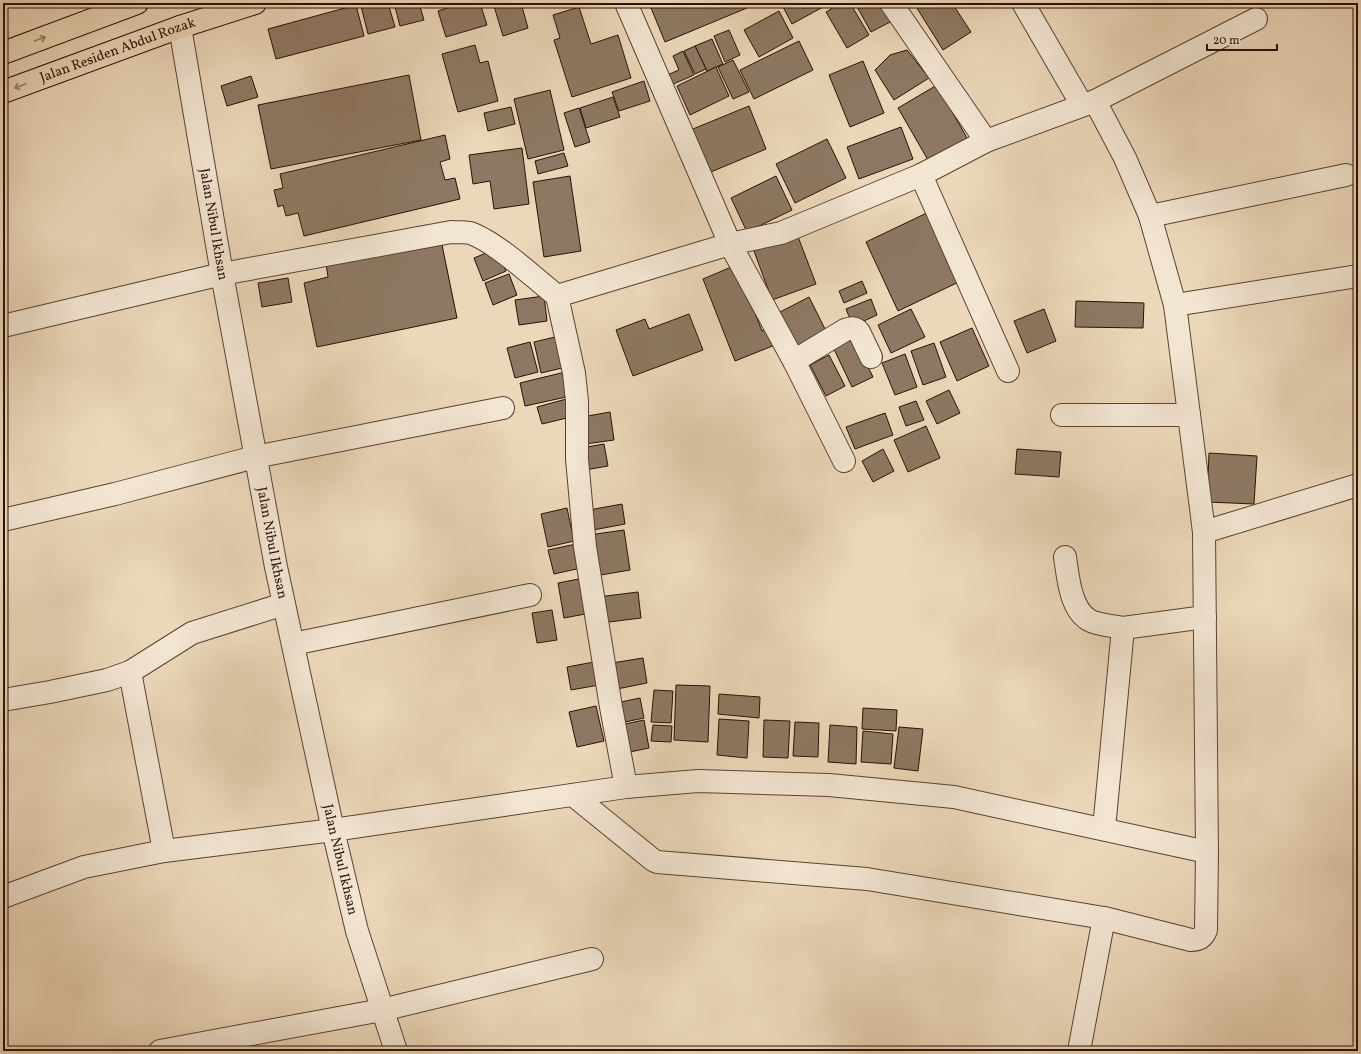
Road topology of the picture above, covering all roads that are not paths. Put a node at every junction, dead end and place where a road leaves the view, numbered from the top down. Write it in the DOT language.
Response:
graph roads {
  1 [pos="137,3"];
  2 [pos="255,3"];
  3 [pos="626,3"];
  4 [pos="891,3"];
  5 [pos="1024,3"];
  6 [pos="1256,19"];
  7 [pos="180,27"];
  8 [pos="3,53"];
  9 [pos="3,92"];
  10 [pos="1088,103"];
  11 [pos="986,141"];
  12 [pos="921,175"];
  13 [pos="1346,175"];
  14 [pos="1150,216"];
  15 [pos="730,244"];
  16 [pos="222,274"];
  17 [pos="1358,276"];
  18 [pos="557,296"];
  19 [pos="1175,305"];
  20 [pos="3,326"];
  21 [pos="871,357"];
  22 [pos="794,362"];
  23 [pos="1008,371"];
  24 [pos="503,408"];
  25 [pos="1062,415"];
  26 [pos="1189,415"];
  27 [pos="256,457"];
  28 [pos="844,461"];
  29 [pos="1358,485"];
  30 [pos="3,520"];
  31 [pos="1204,532"];
  32 [pos="1065,557"];
  33 [pos="530,595"];
  34 [pos="284,604"];
  35 [pos="1205,617"];
  36 [pos="1123,628"];
  37 [pos="293,644"];
  38 [pos="130,672"];
  39 [pos="3,700"];
  40 [pos="626,787"];
  41 [pos="573,795"];
  42 [pos="1104,829"];
  43 [pos="333,830"];
  44 [pos="164,851"];
  45 [pos="1207,852"];
  46 [pos="3,897"];
  47 [pos="1104,918"];
  48 [pos="592,959"];
  49 [pos="382,1010"];
  50 [pos="160,1051"];
  51 [pos="396,1051"];
  52 [pos="1079,1051"];
  8 -- 1 [label="highway, one-way"];
  2 -- 7 [label="highway, Jalan Residen Abdul Rozak"];
  3 -- 15 [label="street"];
  4 -- 11 [label="street"];
  5 -- 10 [label="street"];
  6 -- 10 [label="street"];
  7 -- 9 [label="highway, Jalan Residen Abdul Rozak, one-way"];
  7 -- 16 [label="street, Jalan Nibul Ikhsan"];
  10 -- 11 [label="street"];
  10 -- 14 [label="street"];
  11 -- 12 [label="street"];
  12 -- 15 [label="street"];
  12 -- 23 [label="street"];
  13 -- 14 [label="street"];
  14 -- 19 [label="street"];
  15 -- 18 [label="street"];
  15 -- 22 [label="street"];
  16 -- 18 [label="street"];
  16 -- 20 [label="street"];
  16 -- 27 [label="street, Jalan Nibul Ikhsan"];
  17 -- 19 [label="street"];
  18 -- 40 [label="street"];
  19 -- 26 [label="street"];
  21 -- 22 [label="street"];
  22 -- 28 [label="street"];
  24 -- 27 [label="street"];
  25 -- 26 [label="street"];
  26 -- 31 [label="street"];
  27 -- 30 [label="street"];
  27 -- 34 [label="street, Jalan Nibul Ikhsan"];
  29 -- 31 [label="street"];
  31 -- 35 [label="street"];
  32 -- 36 [label="street"];
  33 -- 37 [label="street"];
  34 -- 37 [label="street, Jalan Nibul Ikhsan"];
  34 -- 38 [label="street"];
  35 -- 36 [label="street"];
  35 -- 45 [label="street"];
  36 -- 42 [label="street"];
  37 -- 43 [label="street, Jalan Nibul Ikhsan"];
  38 -- 39 [label="street"];
  38 -- 44 [label="street"];
  40 -- 41 [label="street"];
  40 -- 42 [label="street"];
  41 -- 43 [label="street"];
  41 -- 47 [label="street"];
  42 -- 45 [label="street"];
  43 -- 44 [label="street"];
  43 -- 49 [label="street, Jalan Nibul Ikhsan"];
  44 -- 46 [label="street"];
  45 -- 47 [label="street"];
  47 -- 52 [label="street"];
  48 -- 49 [label="street"];
  49 -- 50 [label="street"];
  49 -- 51 [label="street, Jalan Nibul Ikhsan"];
}
